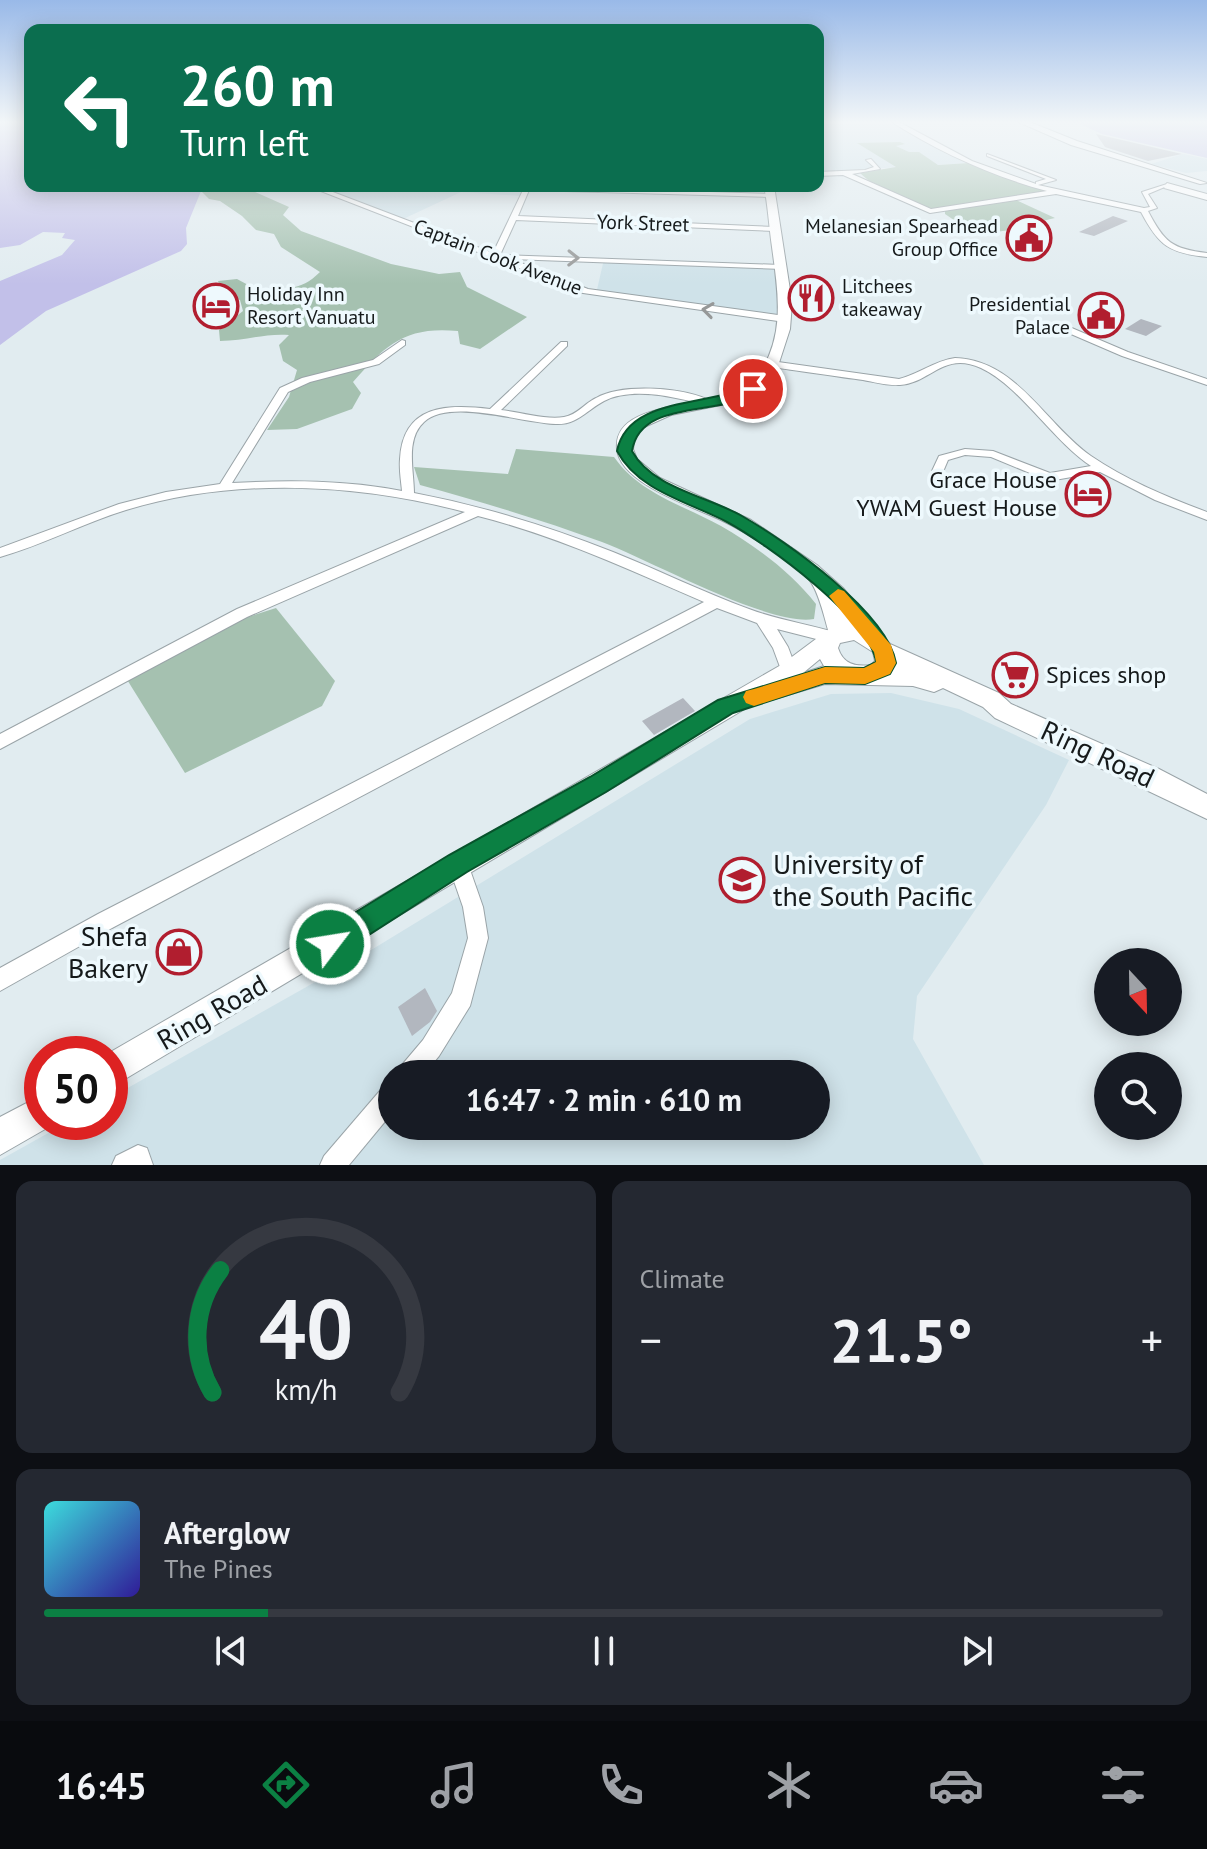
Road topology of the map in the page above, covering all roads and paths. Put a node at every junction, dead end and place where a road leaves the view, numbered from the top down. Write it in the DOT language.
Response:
graph roads {
  1 [pos="849,175"];
  2 [pos="1008,175"];
  3 [pos="1041,175"];
  4 [pos="1181,176"];
  5 [pos="1026,182"];
  6 [pos="1205,182"];
  7 [pos="1165,187"];
  8 [pos="1058,191"];
  9 [pos="327,192"];
  10 [pos="525,192"];
  11 [pos="770,192"];
  12 [pos="1207,197"];
  13 [pos="1144,210"];
  14 [pos="512,218"];
  15 [pos="774,229"];
  16 [pos="1207,255"];
  17 [pos="495,257"];
  18 [pos="780,267"];
  19 [pos="785,319"];
  20 [pos="1060,326"];
  21 [pos="402,343"];
  22 [pos="564,344"];
  23 [pos="771,364"];
  24 [pos="1207,382"];
  25 [pos="707,402"];
  26 [pos="492,413"];
  27 [pos="1102,468"];
  28 [pos="938,471"];
  29 [pos="224,487"];
  30 [pos="408,492"];
  31 [pos="478,511"];
  32 [pos="1207,516"];
  33 [pos="0,553"];
  34 [pos="813,572"];
  35 [pos="715,603"];
  36 [pos="763,620"];
  37 [pos="828,642"];
  38 [pos="878,644"];
  39 [pos="789,671"];
  40 [pos="862,675"];
  41 [pos="991,700"];
  42 [pos="726,707"];
  43 [pos="0,742"];
  44 [pos="1207,807"];
  45 [pos="458,864"];
  46 [pos="0,980"];
  47 [pos="421,1060"];
  48 [pos="128,1061"];
  49 [pos="378,1111"];
  50 [pos="24,1123"];
  51 [pos="0,1137"];
  52 [pos="125,1165"];
  53 [pos="140,1165"];
  54 [pos="333,1165"];
  1 -- 8 [label="street"];
  2 -- 5 [label="street"];
  3 -- 5 [label="street"];
  4 -- 6 [label="street"];
  4 -- 7 [label="street"];
  5 -- 8 [label="street"];
  7 -- 12 [label="street"];
  7 -- 13 [label="street"];
  8 -- 13 [label="street"];
  9 -- 17 [label="street, Captain Cook Avenue"];
  10 -- 14 [label="street"];
  11 -- 15 [label="street"];
  13 -- 16 [label="street"];
  14 -- 15 [label="street, York Street"];
  14 -- 17 [label="street"];
  15 -- 18 [label="street"];
  17 -- 18 [label="street, one-way"];
  19 -- 17 [label="street, Captain Cook Avenue, one-way"];
  18 -- 19 [label="street"];
  19 -- 23 [label="street"];
  20 -- 24 [label="street"];
  21 -- 29 [label="street"];
  22 -- 26 [label="street"];
  23 -- 25 [label="street"];
  23 -- 27 [label="street"];
  25 -- 26 [label="street"];
  25 -- 34 [label="street"];
  26 -- 30 [label="street"];
  27 -- 28 [label="street"];
  27 -- 32 [label="street"];
  29 -- 30 [label="street"];
  29 -- 33 [label="street"];
  30 -- 31 [label="street"];
  31 -- 35 [label="street"];
  31 -- 43 [label="street"];
  34 -- 37 [label="street"];
  34 -- 38 [label="street"];
  35 -- 36 [label="street"];
  35 -- 46 [label="street"];
  36 -- 37 [label="street"];
  36 -- 39 [label="street"];
  37 -- 38 [label="street"];
  37 -- 39 [label="street, Ring Road"];
  37 -- 40 [label="street"];
  38 -- 40 [label="street"];
  38 -- 41 [label="street, Ring Road"];
  39 -- 42 [label="street, Ring Road"];
  40 -- 41 [label="street, Ring Road"];
  40 -- 42 [label="street, Ring Road"];
  41 -- 44 [label="street, Ring Road"];
  42 -- 45 [label="street, Ring Road"];
  45 -- 47 [label="street"];
  45 -- 48 [label="street, Ring Road"];
  49 -- 54 [label="street"];
  50 -- 51 [label="street"];
  52 -- 53 [label="street"];
}
